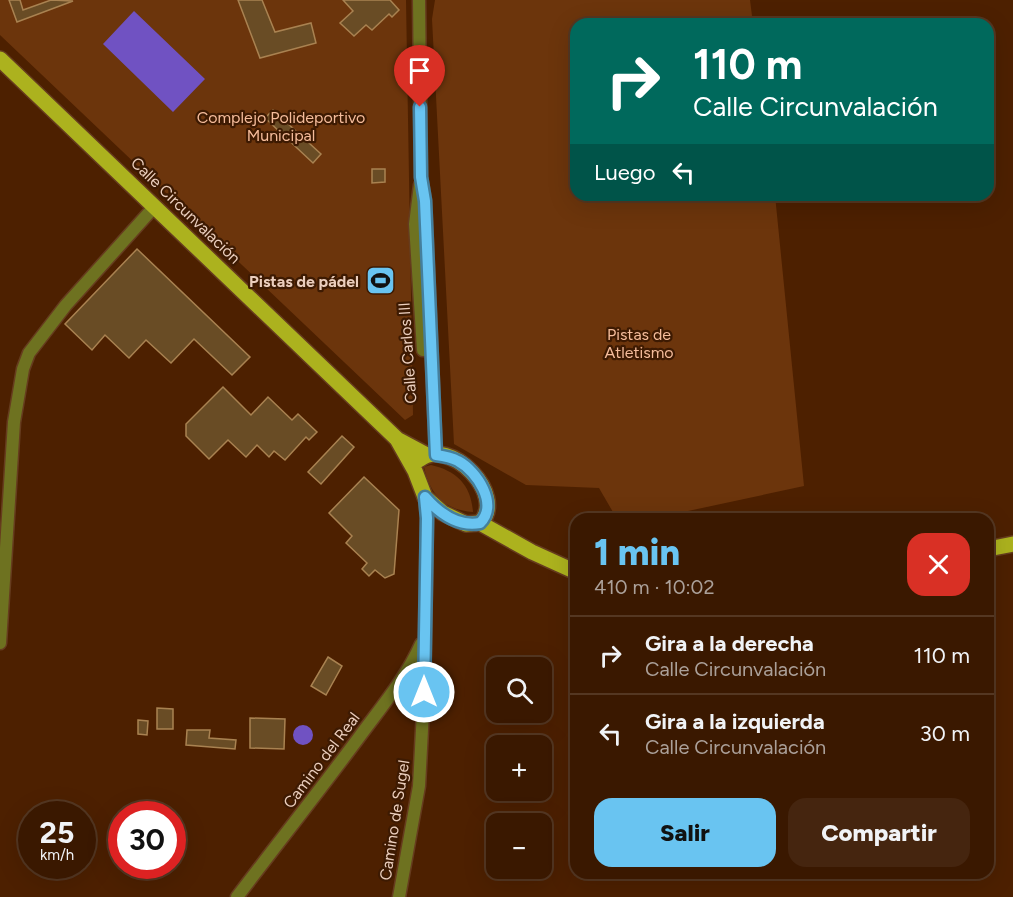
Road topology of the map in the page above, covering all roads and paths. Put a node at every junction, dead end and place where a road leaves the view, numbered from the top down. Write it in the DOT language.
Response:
graph roads {
  1 [pos="420,4"];
  2 [pos="0,59"];
  3 [pos="155,206"];
  4 [pos="397,439"];
  5 [pos="431,455"];
  6 [pos="415,471"];
  7 [pos="425,497"];
  8 [pos="484,519"];
  9 [pos="1013,544"];
  10 [pos="994,548"];
  11 [pos="570,569"];
  12 [pos="423,638"];
  13 [pos="0,643"];
  14 [pos="237,897"];
  15 [pos="399,897"];
  1 -- 5 [label="street, Calle Carlos III"];
  2 -- 3 [label="main road, Calle Circunvalación"];
  3 -- 4 [label="main road, Calle Circunvalación"];
  3 -- 13 [label="street"];
  4 -- 5 [label="main road"];
  4 -- 6 [label="main road"];
  5 -- 6 [label="main road"];
  5 -- 8 [label="main road"];
  6 -- 7 [label="main road"];
  7 -- 8 [label="main road"];
  7 -- 12 [label="street, Camino de Sugel"];
  8 -- 11 [label="main road"];
  9 -- 10 [label="main road"];
  12 -- 14 [label="street, Camino del Real"];
  12 -- 15 [label="street, Camino de Sugel"];
}
